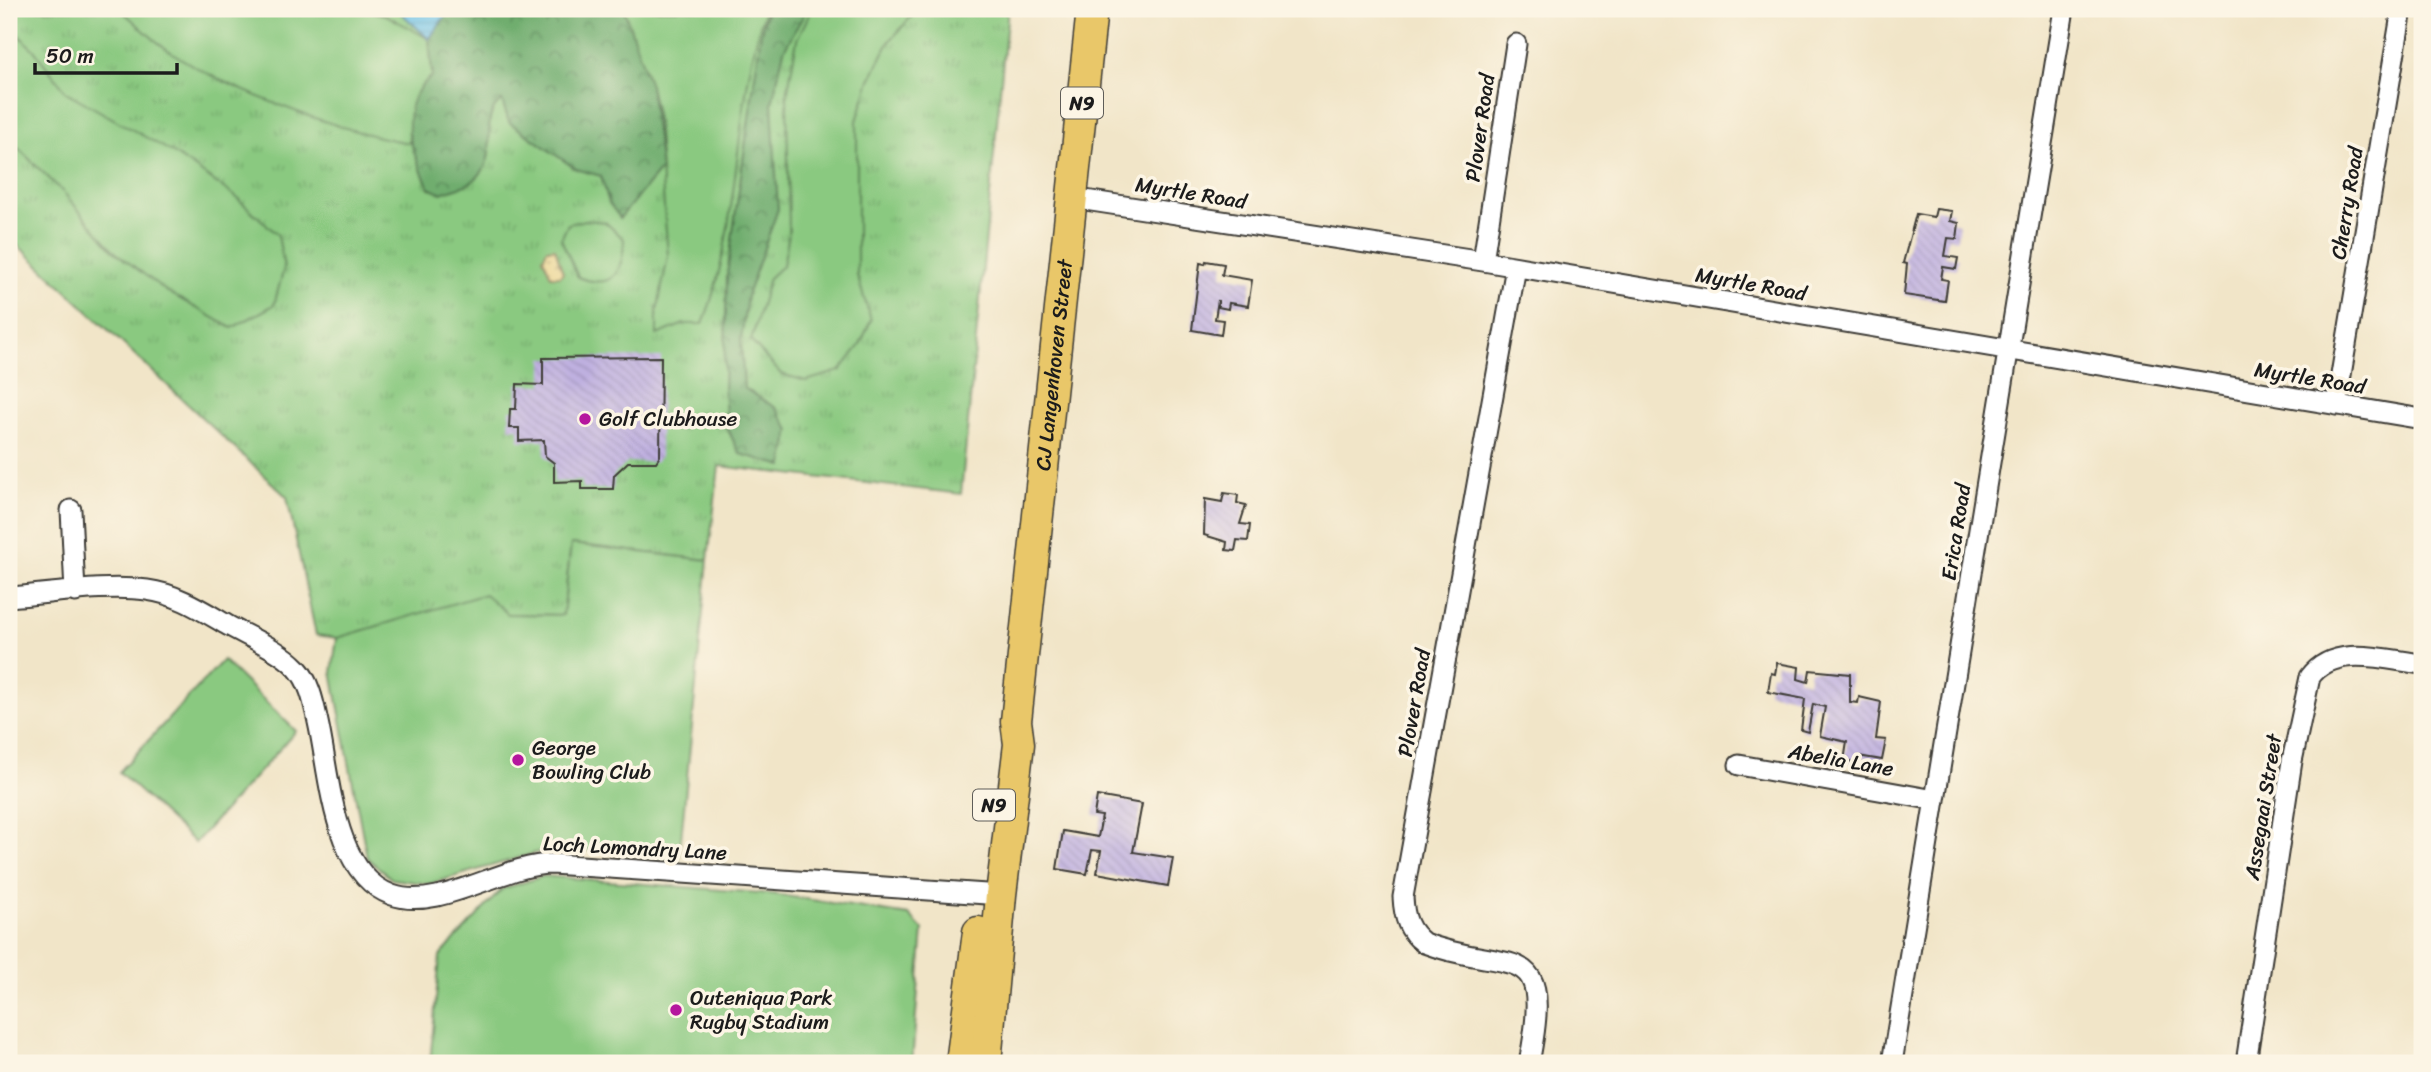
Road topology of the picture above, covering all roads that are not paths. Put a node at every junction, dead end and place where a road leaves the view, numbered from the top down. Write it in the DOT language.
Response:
graph roads {
  1 [pos="1092,9"];
  2 [pos="2064,9"];
  3 [pos="2402,9"];
  4 [pos="1516,44"];
  5 [pos="1072,198"];
  6 [pos="1483,261"];
  7 [pos="1516,267"];
  8 [pos="2009,351"];
  9 [pos="2336,405"];
  10 [pos="2422,419"];
  11 [pos="71,510"];
  12 [pos="75,592"];
  13 [pos="9,597"];
  14 [pos="2422,664"];
  15 [pos="1739,765"];
  16 [pos="1935,800"];
  17 [pos="992,894"];
  18 [pos="961,1063"];
  19 [pos="986,1063"];
  20 [pos="1529,1063"];
  21 [pos="1892,1063"];
  22 [pos="2246,1063"];
  1 -- 5 [label="highway, CJ Langenhoven Street / N9"];
  2 -- 8 [label="street, Erica Road"];
  3 -- 9 [label="street, Cherry Road"];
  4 -- 6 [label="street, Plover Road"];
  5 -- 6 [label="street, Myrtle Road"];
  5 -- 17 [label="highway, CJ Langenhoven Street / N9"];
  6 -- 7 [label="street, Myrtle Road"];
  7 -- 8 [label="street, Myrtle Road"];
  7 -- 20 [label="street, Plover Road"];
  8 -- 9 [label="street, Myrtle Road"];
  8 -- 16 [label="street, Erica Road"];
  9 -- 10 [label="street, Myrtle Road"];
  11 -- 12 [label="street"];
  12 -- 13 [label="street, Loch Lomondry Lane"];
  12 -- 17 [label="street, Loch Lomondry Lane"];
  14 -- 22 [label="street, Assegaai Street"];
  15 -- 16 [label="street, Abelia Lane"];
  16 -- 21 [label="street, Erica Road"];
  17 -- 18 [label="highway, CJ Langenhoven Street / N9"];
  17 -- 19 [label="highway, CJ Langenhoven Street / N9"];
}
